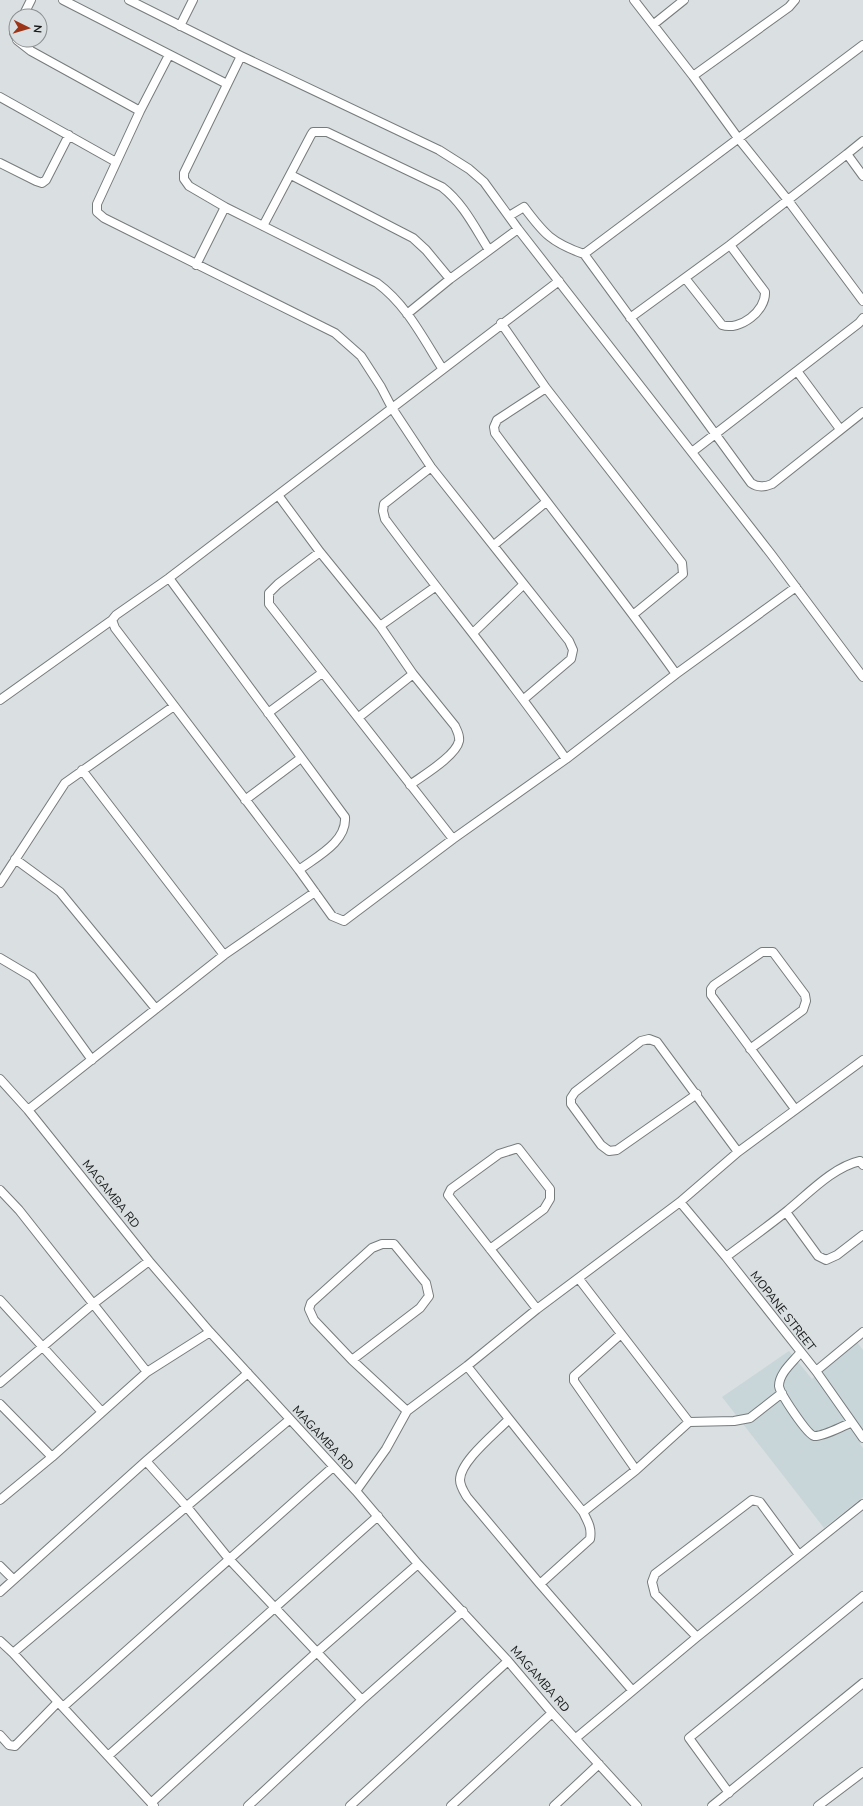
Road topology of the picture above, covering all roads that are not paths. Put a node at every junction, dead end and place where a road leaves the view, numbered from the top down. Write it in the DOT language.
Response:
graph roads {
  1 [pos="63,0"];
  2 [pos="129,0"];
  3 [pos="193,0"];
  4 [pos="634,0"];
  5 [pos="684,0"];
  6 [pos="795,0"];
  7 [pos="654,24"];
  8 [pos="180,26"];
  9 [pos="863,45"];
  10 [pos="28,48"];
  11 [pos="169,55"];
  12 [pos="241,56"];
  13 [pos="693,76"];
  14 [pos="227,84"];
  15 [pos="0,96"];
  16 [pos="140,111"];
  17 [pos="69,135"];
  18 [pos="738,138"];
  19 [pos="863,141"];
  20 [pos="847,154"];
  21 [pos="116,162"];
  22 [pos="0,163"];
  23 [pos="291,175"];
  24 [pos="863,176"];
  25 [pos="787,199"];
  26 [pos="225,207"];
  27 [pos="509,216"];
  28 [pos="262,226"];
  29 [pos="518,229"];
  30 [pos="730,244"];
  31 [pos="489,250"];
  32 [pos="584,254"];
  33 [pos="196,265"];
  34 [pos="685,278"];
  35 [pos="450,279"];
  36 [pos="559,280"];
  37 [pos="863,301"];
  38 [pos="407,314"];
  39 [pos="630,318"];
  40 [pos="863,318"];
  41 [pos="502,323"];
  42 [pos="442,368"];
  43 [pos="797,371"];
  44 [pos="546,388"];
  45 [pos="392,408"];
  46 [pos="863,412"];
  47 [pos="840,429"];
  48 [pos="715,434"];
  49 [pos="692,452"];
  50 [pos="431,467"];
  51 [pos="278,495"];
  52 [pos="546,502"];
  53 [pos="494,545"];
  54 [pos="320,552"];
  55 [pos="169,578"];
  56 [pos="523,585"];
  57 [pos="435,587"];
  58 [pos="796,587"];
  59 [pos="634,614"];
  60 [pos="112,620"];
  61 [pos="380,626"];
  62 [pos="473,633"];
  63 [pos="322,673"];
  64 [pos="413,674"];
  65 [pos="676,674"];
  66 [pos="863,677"];
  67 [pos="524,699"];
  68 [pos="0,700"];
  69 [pos="174,706"];
  70 [pos="268,713"];
  71 [pos="359,717"];
  72 [pos="301,758"];
  73 [pos="566,759"];
  74 [pos="82,770"];
  75 [pos="410,785"];
  76 [pos="245,800"];
  77 [pos="453,839"];
  78 [pos="16,859"];
  79 [pos="299,870"];
  80 [pos="0,883"];
  81 [pos="314,892"];
  82 [pos="224,955"];
  83 [pos="0,958"];
  84 [pos="156,1009"];
  85 [pos="750,1049"];
  86 [pos="92,1060"];
  87 [pos="863,1060"];
  88 [pos="0,1079"];
  89 [pos="697,1094"];
  90 [pos="795,1109"];
  91 [pos="28,1110"];
  92 [pos="738,1152"];
  93 [pos="863,1165"];
  94 [pos="0,1190"];
  95 [pos="680,1202"];
  96 [pos="786,1212"];
  97 [pos="863,1235"];
  98 [pos="490,1248"];
  99 [pos="726,1257"];
  100 [pos="149,1261"];
  101 [pos="579,1279"];
  102 [pos="0,1300"];
  103 [pos="93,1304"];
  104 [pos="537,1309"];
  105 [pos="210,1332"];
  106 [pos="863,1332"];
  107 [pos="621,1334"];
  108 [pos="42,1348"];
  109 [pos="800,1353"];
  110 [pos="352,1360"];
  111 [pos="467,1366"];
  112 [pos="816,1371"];
  113 [pos="147,1372"];
  114 [pos="248,1373"];
  115 [pos="0,1383"];
  116 [pos="782,1394"];
  117 [pos="0,1404"];
  118 [pos="407,1411"];
  119 [pos="102,1412"];
  120 [pos="509,1419"];
  121 [pos="290,1420"];
  122 [pos="689,1422"];
  123 [pos="851,1423"];
  124 [pos="863,1438"];
  125 [pos="52,1457"];
  126 [pos="146,1461"];
  127 [pos="333,1467"];
  128 [pos="636,1470"];
  129 [pos="356,1491"];
  130 [pos="1,1495"];
  131 [pos="863,1504"];
  132 [pos="187,1507"];
  133 [pos="583,1512"];
  134 [pos="378,1516"];
  135 [pos="799,1555"];
  136 [pos="229,1559"];
  137 [pos="418,1564"];
  138 [pos="0,1566"];
  139 [pos="13,1579"];
  140 [pos="540,1584"];
  141 [pos="0,1592"];
  142 [pos="863,1596"];
  143 [pos="275,1607"];
  144 [pos="463,1611"];
  145 [pos="697,1637"];
  146 [pos="0,1641"];
  147 [pos="13,1653"];
  148 [pos="316,1653"];
  149 [pos="508,1661"];
  150 [pos="863,1683"];
  151 [pos="632,1690"];
  152 [pos="362,1700"];
  153 [pos="61,1705"];
  154 [pos="552,1713"];
  155 [pos="0,1735"];
  156 [pos="576,1738"];
  157 [pos="108,1756"];
  158 [pos="599,1764"];
  159 [pos="863,1772"];
  160 [pos="729,1793"];
  161 [pos="152,1804"];
  162 [pos="248,1806"];
  163 [pos="350,1806"];
  164 [pos="451,1806"];
  165 [pos="554,1806"];
  166 [pos="637,1806"];
  167 [pos="712,1806"];
  168 [pos="818,1806"];
  1 -- 11 [label="street"];
  2 -- 8 [label="street"];
  3 -- 8 [label="street"];
  4 -- 7 [label="street"];
  5 -- 7 [label="street"];
  6 -- 13 [label="street"];
  7 -- 13 [label="street"];
  8 -- 12 [label="street"];
  9 -- 18 [label="street"];
  10 -- 16 [label="street"];
  11 -- 14 [label="street"];
  11 -- 16 [label="street"];
  12 -- 14 [label="street"];
  12 -- 27 [label="street"];
  13 -- 18 [label="street"];
  14 -- 26 [label="street"];
  15 -- 17 [label="street"];
  16 -- 21 [label="street"];
  17 -- 21 [label="street"];
  17 -- 22 [label="street"];
  18 -- 25 [label="street"];
  18 -- 32 [label="street"];
  19 -- 20 [label="street"];
  20 -- 24 [label="street"];
  20 -- 25 [label="street"];
  21 -- 33 [label="street"];
  23 -- 28 [label="street"];
  23 -- 31 [label="street"];
  23 -- 35 [label="street"];
  25 -- 30 [label="street"];
  25 -- 37 [label="street"];
  26 -- 28 [label="street"];
  26 -- 33 [label="street"];
  27 -- 29 [label="street"];
  27 -- 32 [label="street"];
  28 -- 38 [label="street"];
  29 -- 31 [label="street"];
  29 -- 36 [label="street"];
  30 -- 34 [label="street"];
  30 -- 34 [label="street"];
  31 -- 35 [label="street"];
  32 -- 39 [label="street"];
  33 -- 45 [label="street"];
  34 -- 39 [label="street"];
  35 -- 38 [label="street"];
  36 -- 41 [label="street"];
  36 -- 49 [label="street"];
  38 -- 42 [label="street"];
  39 -- 48 [label="street"];
  40 -- 43 [label="street"];
  41 -- 42 [label="street"];
  41 -- 44 [label="street"];
  42 -- 45 [label="street"];
  43 -- 47 [label="street"];
  43 -- 48 [label="street"];
  44 -- 52 [label="street"];
  44 -- 59 [label="street"];
  45 -- 50 [label="street"];
  45 -- 51 [label="street"];
  46 -- 47 [label="street"];
  47 -- 48 [label="street"];
  48 -- 49 [label="street"];
  49 -- 58 [label="street"];
  50 -- 53 [label="street"];
  50 -- 57 [label="street"];
  51 -- 54 [label="street"];
  51 -- 55 [label="street"];
  52 -- 53 [label="street"];
  52 -- 59 [label="street"];
  53 -- 56 [label="street"];
  54 -- 61 [label="street"];
  54 -- 63 [label="street"];
  55 -- 60 [label="street"];
  55 -- 70 [label="street"];
  56 -- 62 [label="street"];
  56 -- 67 [label="street"];
  57 -- 61 [label="street"];
  57 -- 62 [label="street"];
  58 -- 65 [label="street"];
  58 -- 66 [label="street"];
  59 -- 65 [label="street"];
  60 -- 68 [label="street"];
  60 -- 69 [label="street"];
  61 -- 64 [label="street"];
  62 -- 67 [label="street"];
  63 -- 70 [label="street"];
  63 -- 71 [label="street"];
  64 -- 71 [label="street"];
  64 -- 75 [label="street"];
  65 -- 73 [label="street"];
  67 -- 73 [label="street"];
  69 -- 74 [label="street"];
  69 -- 76 [label="street"];
  70 -- 72 [label="street"];
  71 -- 75 [label="street"];
  72 -- 76 [label="street"];
  72 -- 79 [label="street"];
  73 -- 77 [label="street"];
  74 -- 78 [label="street"];
  74 -- 82 [label="street"];
  75 -- 77 [label="street"];
  76 -- 79 [label="street"];
  77 -- 81 [label="street"];
  78 -- 80 [label="street"];
  78 -- 84 [label="street"];
  79 -- 81 [label="street"];
  81 -- 82 [label="street"];
  82 -- 84 [label="street"];
  83 -- 86 [label="street"];
  84 -- 86 [label="street"];
  85 -- 85 [label="street"];
  85 -- 90 [label="street"];
  86 -- 91 [label="street"];
  87 -- 90 [label="street"];
  88 -- 91 [label="street, MAGAMBA RD"];
  89 -- 89 [label="street"];
  89 -- 92 [label="street"];
  90 -- 92 [label="street"];
  91 -- 100 [label="street, MAGAMBA RD"];
  92 -- 95 [label="street"];
  93 -- 96 [label="street"];
  94 -- 103 [label="street"];
  95 -- 99 [label="street, MOPANE STREET"];
  95 -- 101 [label="street"];
  96 -- 97 [label="street"];
  96 -- 99 [label="street"];
  98 -- 98 [label="street"];
  98 -- 104 [label="street"];
  99 -- 109 [label="street, MOPANE STREET"];
  100 -- 103 [label="street"];
  100 -- 105 [label="street, MAGAMBA RD"];
  101 -- 104 [label="street"];
  101 -- 107 [label="street"];
  102 -- 108 [label="street"];
  103 -- 108 [label="street"];
  103 -- 113 [label="street"];
  104 -- 111 [label="street"];
  105 -- 113 [label="street"];
  105 -- 114 [label="street, MAGAMBA RD"];
  106 -- 112 [label="street"];
  107 -- 122 [label="street"];
  107 -- 128 [label="street"];
  108 -- 115 [label="street"];
  108 -- 119 [label="street"];
  109 -- 112 [label="street, MOPANE STREET"];
  109 -- 116 [label="street"];
  110 -- 110 [label="street"];
  110 -- 118 [label="street"];
  111 -- 118 [label="street"];
  111 -- 120 [label="street"];
  112 -- 123 [label="street, MOPANE STREET"];
  113 -- 119 [label="street"];
  114 -- 121 [label="street, MAGAMBA RD"];
  114 -- 126 [label="street"];
  116 -- 122 [label="street"];
  116 -- 123 [label="street"];
  117 -- 125 [label="street"];
  118 -- 129 [label="street"];
  119 -- 125 [label="street"];
  120 -- 133 [label="street"];
  120 -- 140 [label="street"];
  121 -- 127 [label="street, MAGAMBA RD"];
  121 -- 132 [label="street"];
  122 -- 128 [label="street"];
  123 -- 124 [label="street, MOPANE STREET"];
  125 -- 130 [label="street"];
  126 -- 132 [label="street"];
  126 -- 139 [label="street"];
  127 -- 129 [label="street, MAGAMBA RD"];
  127 -- 136 [label="street"];
  128 -- 133 [label="street"];
  129 -- 134 [label="street, MAGAMBA RD"];
  131 -- 135 [label="street"];
  132 -- 136 [label="street"];
  132 -- 147 [label="street"];
  133 -- 140 [label="street"];
  134 -- 137 [label="street, MAGAMBA RD"];
  134 -- 143 [label="street"];
  135 -- 145 [label="street"];
  135 -- 145 [label="street"];
  136 -- 143 [label="street"];
  136 -- 153 [label="street"];
  137 -- 144 [label="street, MAGAMBA RD"];
  137 -- 148 [label="street"];
  138 -- 139 [label="street"];
  139 -- 141 [label="street"];
  140 -- 151 [label="street"];
  142 -- 160 [label="street"];
  143 -- 148 [label="street"];
  143 -- 157 [label="street"];
  144 -- 149 [label="street, MAGAMBA RD"];
  144 -- 152 [label="street"];
  145 -- 151 [label="street"];
  146 -- 147 [label="street"];
  147 -- 153 [label="street"];
  148 -- 152 [label="street"];
  148 -- 161 [label="street"];
  149 -- 154 [label="street, MAGAMBA RD"];
  149 -- 163 [label="street"];
  150 -- 160 [label="street"];
  151 -- 156 [label="street"];
  152 -- 162 [label="street"];
  153 -- 155 [label="street"];
  153 -- 157 [label="street"];
  154 -- 156 [label="street, MAGAMBA RD"];
  154 -- 164 [label="street"];
  156 -- 158 [label="street, MAGAMBA RD"];
  157 -- 161 [label="street"];
  158 -- 165 [label="street"];
  158 -- 166 [label="street, MAGAMBA RD"];
  159 -- 168 [label="street"];
  160 -- 167 [label="street"];
}
